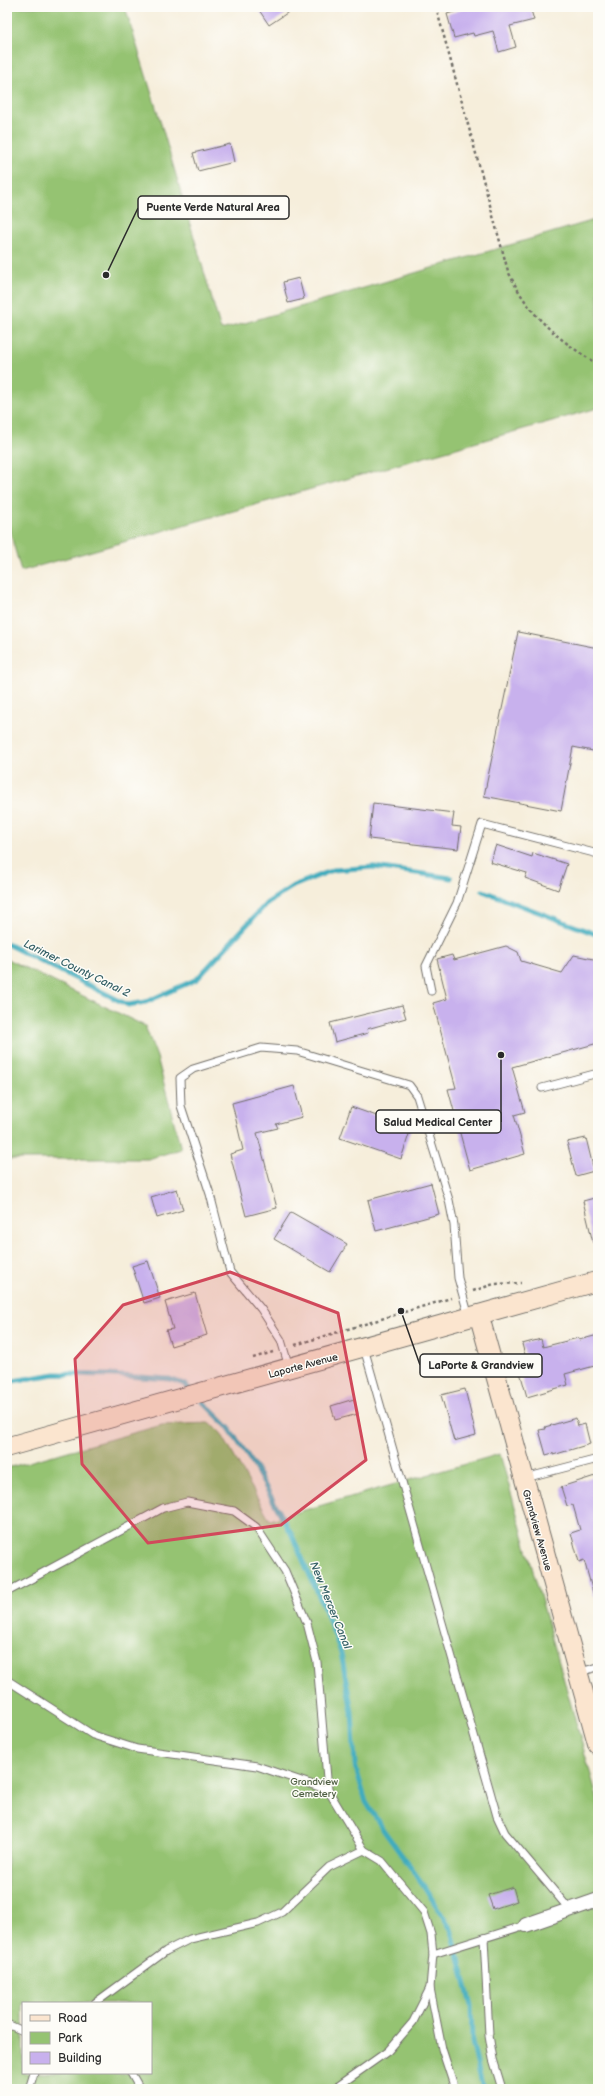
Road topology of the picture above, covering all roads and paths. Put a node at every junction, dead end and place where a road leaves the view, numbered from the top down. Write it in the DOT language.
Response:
graph roads {
  1 [pos="436,7"];
  2 [pos="598,365"];
  3 [pos="598,854"];
  4 [pos="431,991"];
  5 [pos="598,1073"];
  6 [pos="542,1088"];
  7 [pos="598,1281"];
  8 [pos="494,1284"];
  9 [pos="463,1294"];
  10 [pos="474,1316"];
  11 [pos="283,1348"];
  12 [pos="364,1348"];
  13 [pos="250,1358"];
  14 [pos="289,1369"];
  15 [pos="7,1447"];
  16 [pos="598,1459"];
  17 [pos="523,1478"];
  18 [pos="7,1592"];
  19 [pos="598,1667"];
  20 [pos="577,1673"];
  21 [pos="7,1680"];
  22 [pos="598,1745"];
  23 [pos="328,1790"];
  24 [pos="364,1850"];
  25 [pos="598,1900"];
  26 [pos="571,1910"];
  27 [pos="526,1925"];
  28 [pos="484,1938"];
  29 [pos="433,1954"];
  30 [pos="430,1988"];
  31 [pos="96,2002"];
  32 [pos="7,2024"];
  33 [pos="22,2031"];
  34 [pos="34,2074"];
  35 [pos="132,2074"];
  36 [pos="29,2089"];
  37 [pos="140,2089"];
  38 [pos="334,2089"];
  39 [pos="454,2089"];
  40 [pos="502,2089"];
  1 -- 2 [label="path"];
  3 -- 4 [label="lane"];
  5 -- 6 [label="lane"];
  7 -- 10 [label="street, Laporte Avenue"];
  8 -- 9 [label="path"];
  9 -- 10 [label="lane"];
  9 -- 11 [label="path"];
  9 -- 11 [label="lane"];
  10 -- 12 [label="street, Laporte Avenue"];
  10 -- 17 [label="street, Grandview Avenue"];
  11 -- 13 [label="path"];
  11 -- 14 [label="lane"];
  12 -- 14 [label="street, Laporte Avenue"];
  12 -- 26 [label="lane"];
  14 -- 15 [label="street, Laporte Avenue"];
  16 -- 17 [label="lane"];
  17 -- 20 [label="street, Grandview Avenue"];
  18 -- 23 [label="lane"];
  19 -- 20 [label="lane"];
  20 -- 22 [label="street, Grandview Avenue"];
  21 -- 23 [label="lane"];
  23 -- 24 [label="lane"];
  24 -- 29 [label="lane"];
  24 -- 31 [label="lane"];
  25 -- 26 [label="street"];
  26 -- 27 [label="street"];
  27 -- 28 [label="lane"];
  28 -- 29 [label="lane"];
  28 -- 40 [label="lane"];
  29 -- 30 [label="lane"];
  30 -- 38 [label="lane"];
  30 -- 39 [label="lane"];
  32 -- 33 [label="lane"];
  34 -- 36 [label="lane"];
  35 -- 37 [label="lane"];
}
